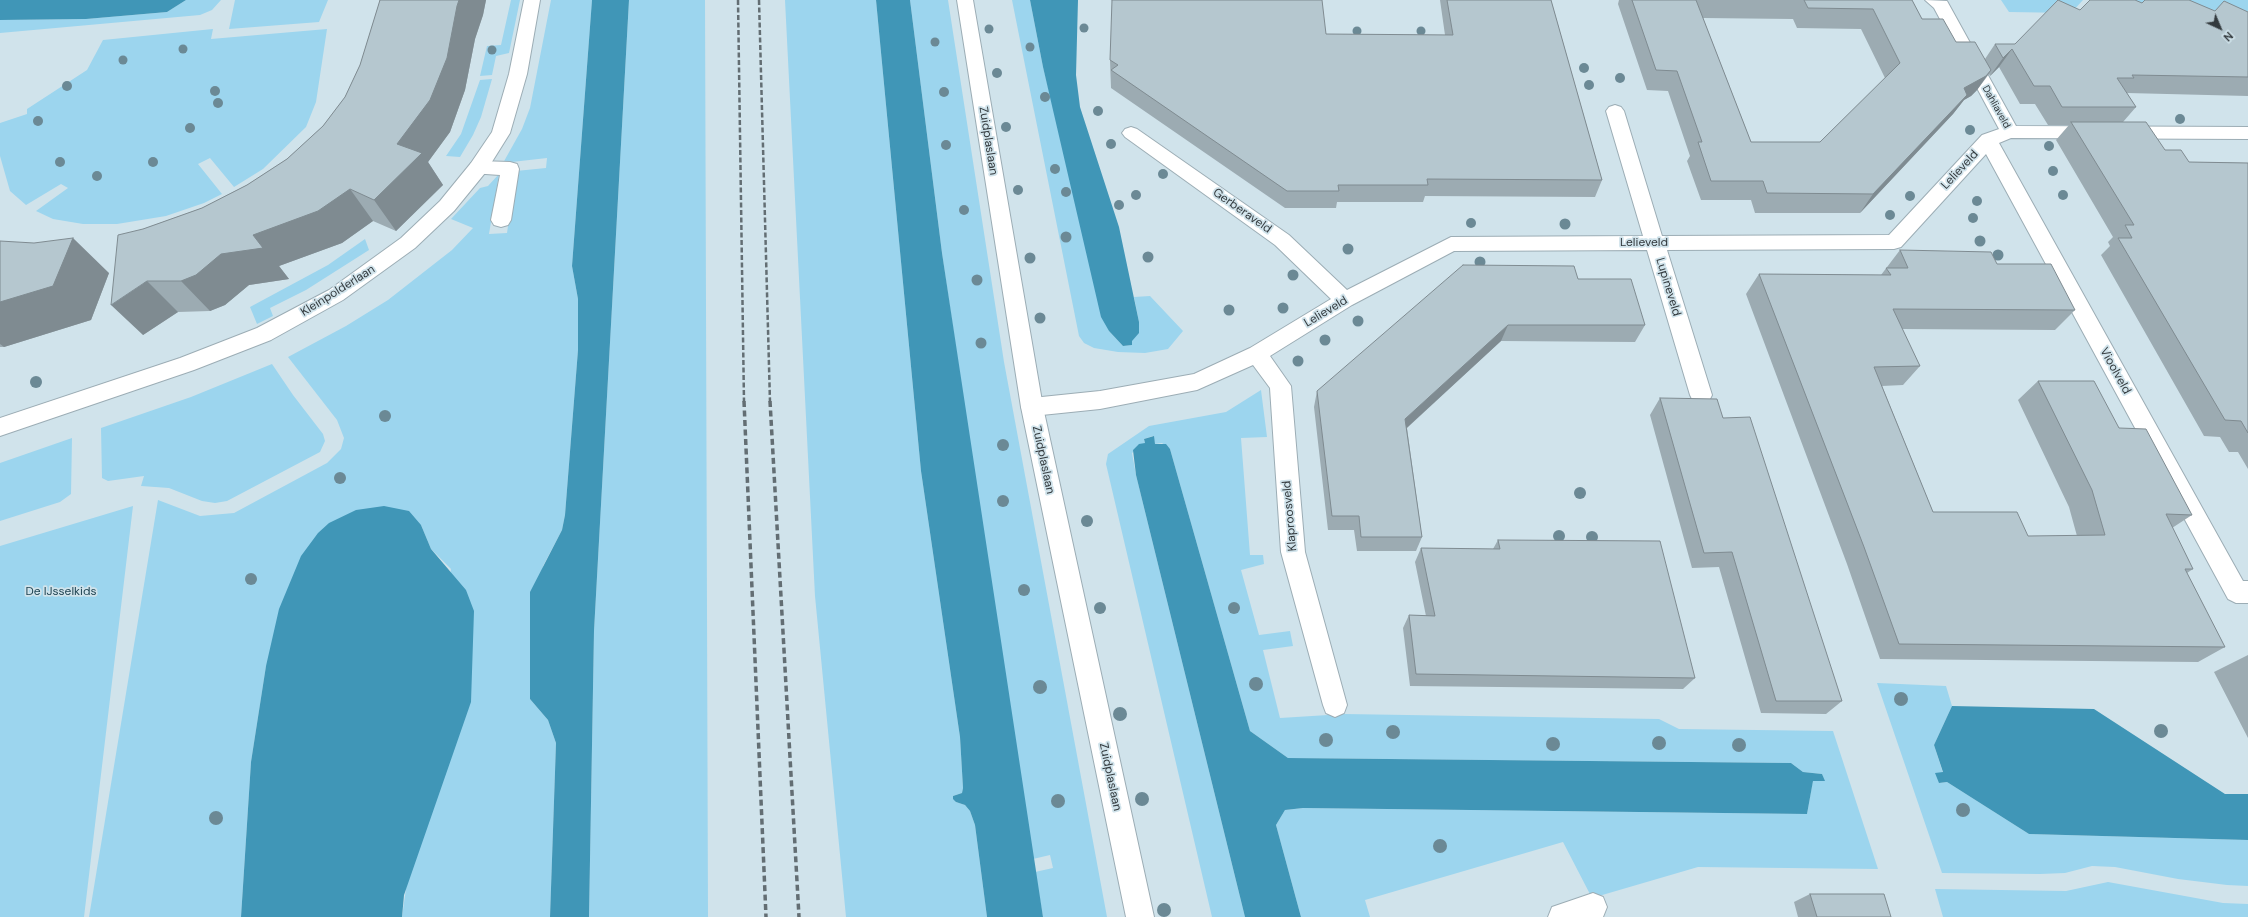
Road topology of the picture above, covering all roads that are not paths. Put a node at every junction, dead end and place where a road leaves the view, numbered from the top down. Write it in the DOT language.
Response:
graph roads {
  1 [pos="532,0"];
  2 [pos="965,0"];
  3 [pos="1933,0"];
  4 [pos="1615,111"];
  5 [pos="2010,132"];
  6 [pos="1131,133"];
  7 [pos="2248,133"];
  8 [pos="1988,140"];
  9 [pos="478,168"];
  10 [pos="501,220"];
  11 [pos="1654,242"];
  12 [pos="1345,300"];
  13 [pos="1257,354"];
  14 [pos="1701,395"];
  15 [pos="1032,407"];
  16 [pos="0,427"];
  17 [pos="2248,592"];
  18 [pos="1335,705"];
  19 [pos="1593,907"];
  20 [pos="1140,917"];
  21 [pos="1562,917"];
  1 -- 9 [label="street, Kleinpolderlaan"];
  2 -- 15 [label="street, Zuidplaslaan"];
  3 -- 5 [label="street, Dahliaveld"];
  4 -- 11 [label="street, Lupineveld"];
  5 -- 7 [label="street, Lelieveld"];
  5 -- 8 [label="street, Lelieveld"];
  6 -- 12 [label="street, Gerberaveld"];
  8 -- 11 [label="street, Lelieveld"];
  8 -- 17 [label="street, Vioolveld"];
  9 -- 10 [label="street"];
  9 -- 16 [label="street, Kleinpolderlaan"];
  11 -- 12 [label="street, Lelieveld"];
  11 -- 14 [label="street, Lupineveld"];
  12 -- 13 [label="street, Lelieveld"];
  13 -- 15 [label="street, Lelieveld"];
  13 -- 18 [label="street, Klaproosveld"];
  15 -- 20 [label="street, Zuidplaslaan"];
  19 -- 21 [label="street"];
}
